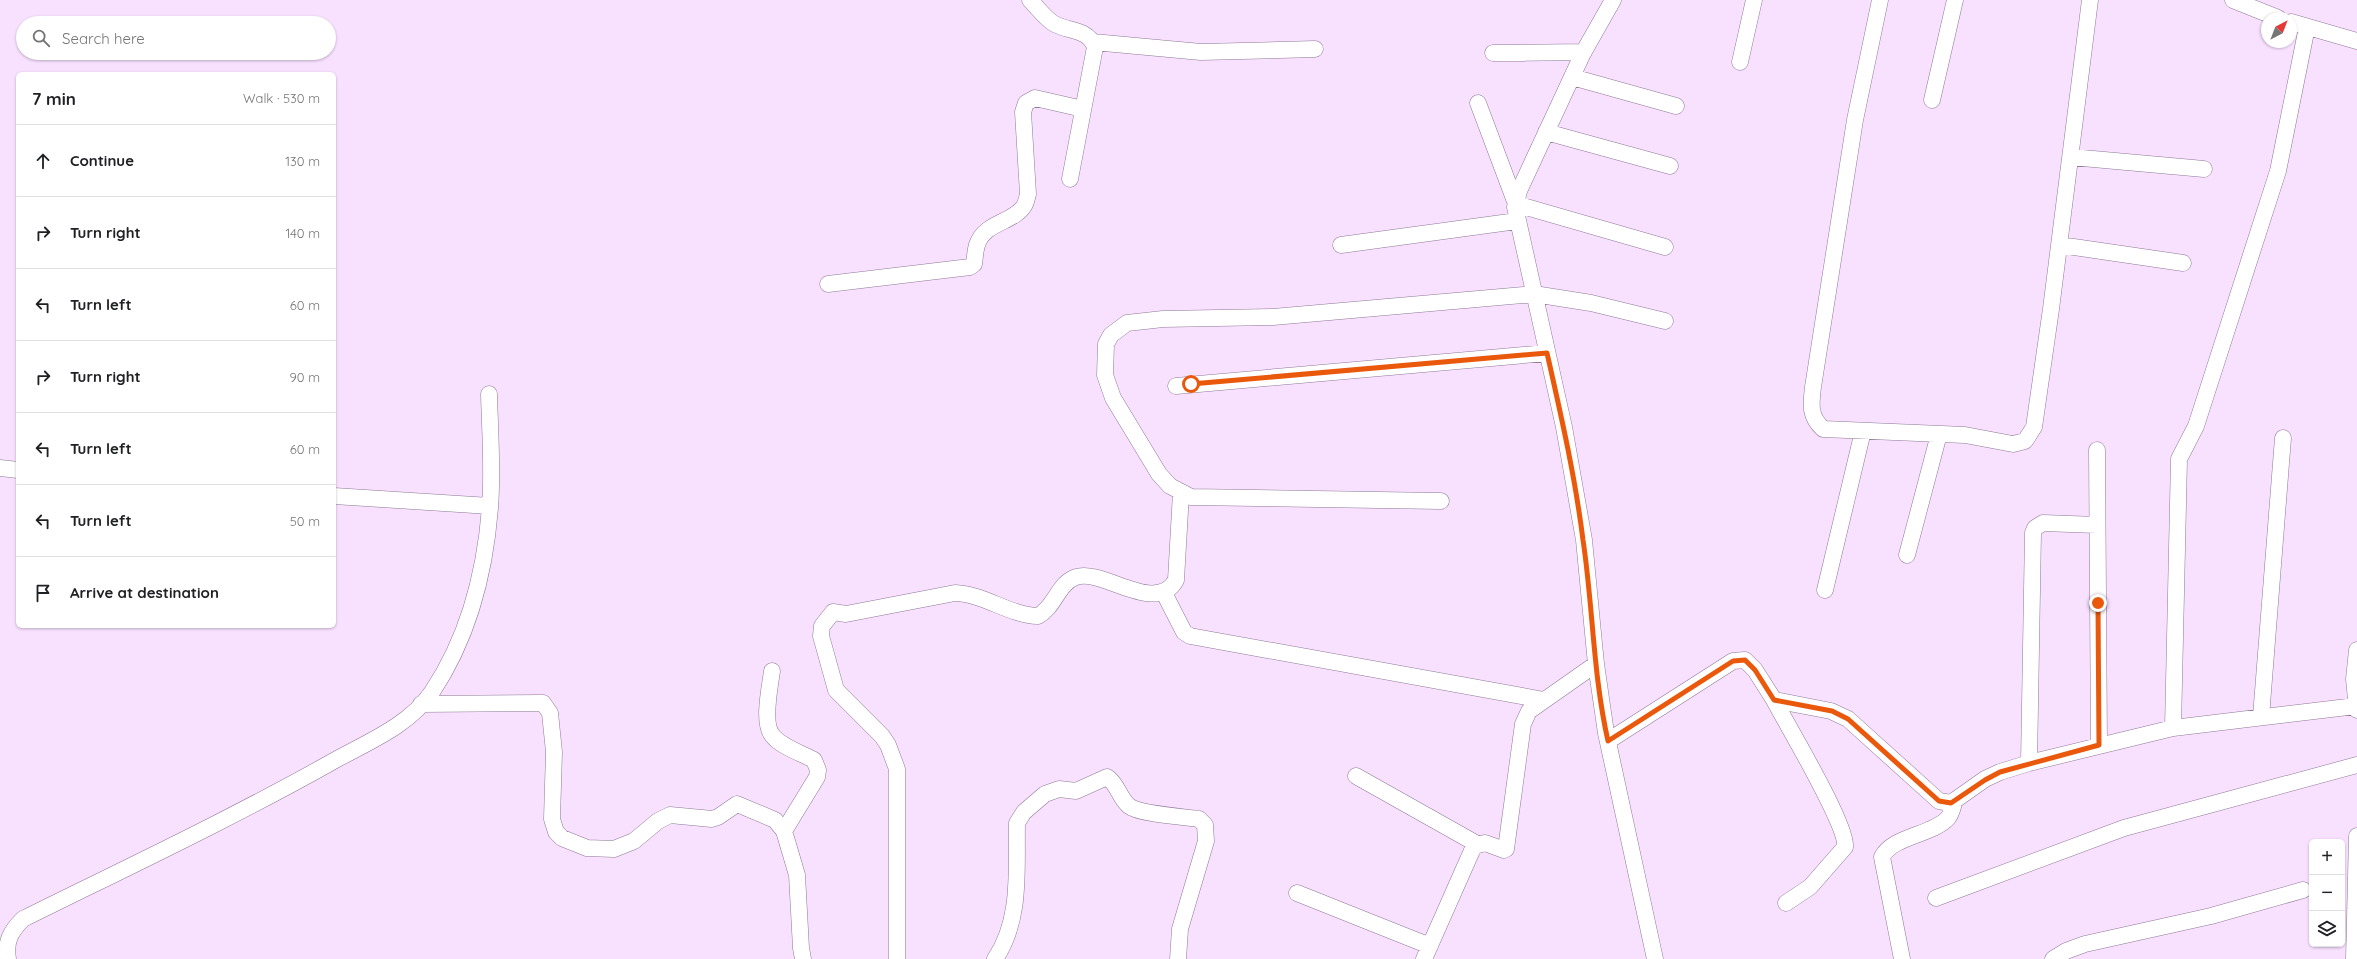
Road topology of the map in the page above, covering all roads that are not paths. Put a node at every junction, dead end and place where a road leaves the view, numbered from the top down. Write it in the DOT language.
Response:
graph roads {
  1 [pos="1030,0"];
  2 [pos="1613,0"];
  3 [pos="1754,0"];
  4 [pos="1880,0"];
  5 [pos="1955,0"];
  6 [pos="2090,0"];
  7 [pos="2233,0"];
  8 [pos="2255,4"];
  9 [pos="2268,12"];
  10 [pos="2297,24"];
  11 [pos="2307,27"];
  12 [pos="2357,41"];
  13 [pos="1093,42"];
  14 [pos="1315,49"];
  15 [pos="1493,52"];
  16 [pos="1584,52"];
  17 [pos="1740,62"];
  18 [pos="1572,77"];
  19 [pos="1932,100"];
  20 [pos="1478,103"];
  21 [pos="1676,106"];
  22 [pos="1083,109"];
  23 [pos="1546,132"];
  24 [pos="2071,157"];
  25 [pos="1670,166"];
  26 [pos="2204,169"];
  27 [pos="1070,179"];
  28 [pos="1516,204"];
  29 [pos="1517,221"];
  30 [pos="1341,245"];
  31 [pos="2060,245"];
  32 [pos="1665,247"];
  33 [pos="2183,263"];
  34 [pos="828,284"];
  35 [pos="1534,294"];
  36 [pos="1665,321"];
  37 [pos="1547,353"];
  38 [pos="1176,386"];
  39 [pos="489,394"];
  40 [pos="1864,430"];
  41 [pos="1939,434"];
  42 [pos="2283,438"];
  43 [pos="2097,450"];
  44 [pos="0,468"];
  45 [pos="16,470"];
  46 [pos="1181,493"];
  47 [pos="336,496"];
  48 [pos="1441,501"];
  49 [pos="490,506"];
  50 [pos="2097,524"];
  51 [pos="1907,555"];
  52 [pos="1825,590"];
  53 [pos="1164,593"];
  54 [pos="2357,650"];
  55 [pos="1596,664"];
  56 [pos="772,671"];
  57 [pos="1544,700"];
  58 [pos="1774,700"];
  59 [pos="421,704"];
  60 [pos="2357,708"];
  61 [pos="2261,718"];
  62 [pos="2173,728"];
  63 [pos="1608,741"];
  64 [pos="2099,745"];
  65 [pos="2029,763"];
  66 [pos="2357,765"];
  67 [pos="1356,776"];
  68 [pos="1955,800"];
  69 [pos="784,831"];
  70 [pos="2357,836"];
  71 [pos="1476,844"];
  72 [pos="2303,890"];
  73 [pos="1297,893"];
  74 [pos="1936,898"];
  75 [pos="1786,903"];
  76 [pos="1427,952"];
  77 [pos="8,959"];
  78 [pos="803,959"];
  79 [pos="897,959"];
  80 [pos="995,959"];
  81 [pos="1178,959"];
  82 [pos="1655,959"];
  83 [pos="1902,959"];
  84 [pos="2053,959"];
  85 [pos="2354,959"];
  1 -- 13 [label="street"];
  2 -- 16 [label="street"];
  3 -- 17 [label="street"];
  4 -- 40 [label="street"];
  5 -- 19 [label="street"];
  6 -- 24 [label="street"];
  7 -- 8 [label="street"];
  8 -- 9 [label="street"];
  10 -- 11 [label="street"];
  11 -- 12 [label="street"];
  11 -- 62 [label="street"];
  13 -- 14 [label="street"];
  13 -- 22 [label="street"];
  15 -- 16 [label="street"];
  16 -- 18 [label="street"];
  18 -- 21 [label="street"];
  18 -- 23 [label="street"];
  20 -- 28 [label="street"];
  22 -- 27 [label="street"];
  22 -- 34 [label="street"];
  23 -- 25 [label="street"];
  23 -- 28 [label="street"];
  24 -- 26 [label="street"];
  24 -- 31 [label="street"];
  28 -- 29 [label="street"];
  28 -- 32 [label="street"];
  29 -- 30 [label="street"];
  29 -- 35 [label="street"];
  31 -- 33 [label="street"];
  31 -- 41 [label="street"];
  35 -- 36 [label="street"];
  35 -- 37 [label="street"];
  35 -- 46 [label="street"];
  37 -- 38 [label="street"];
  37 -- 55 [label="street"];
  39 -- 49 [label="street"];
  40 -- 41 [label="street"];
  40 -- 52 [label="street"];
  41 -- 51 [label="street"];
  42 -- 61 [label="street"];
  43 -- 50 [label="street"];
  44 -- 45 [label="street"];
  46 -- 48 [label="street"];
  46 -- 53 [label="street"];
  47 -- 49 [label="street"];
  49 -- 59 [label="street"];
  50 -- 64 [label="street"];
  50 -- 65 [label="street"];
  53 -- 57 [label="street"];
  53 -- 79 [label="street"];
  54 -- 60 [label="street"];
  55 -- 57 [label="street"];
  55 -- 63 [label="street"];
  56 -- 69 [label="street"];
  57 -- 71 [label="street"];
  58 -- 63 [label="street"];
  58 -- 68 [label="street"];
  58 -- 75 [label="street"];
  59 -- 69 [label="street"];
  59 -- 77 [label="street"];
  60 -- 61 [label="street"];
  61 -- 62 [label="street"];
  62 -- 64 [label="street"];
  63 -- 82 [label="street"];
  64 -- 65 [label="street"];
  65 -- 68 [label="street"];
  66 -- 74 [label="street"];
  67 -- 71 [label="street"];
  68 -- 83 [label="street"];
  69 -- 78 [label="street"];
  70 -- 85 [label="street"];
  71 -- 76 [label="street"];
  72 -- 84 [label="street"];
  73 -- 76 [label="street"];
  80 -- 81 [label="street"];
}
